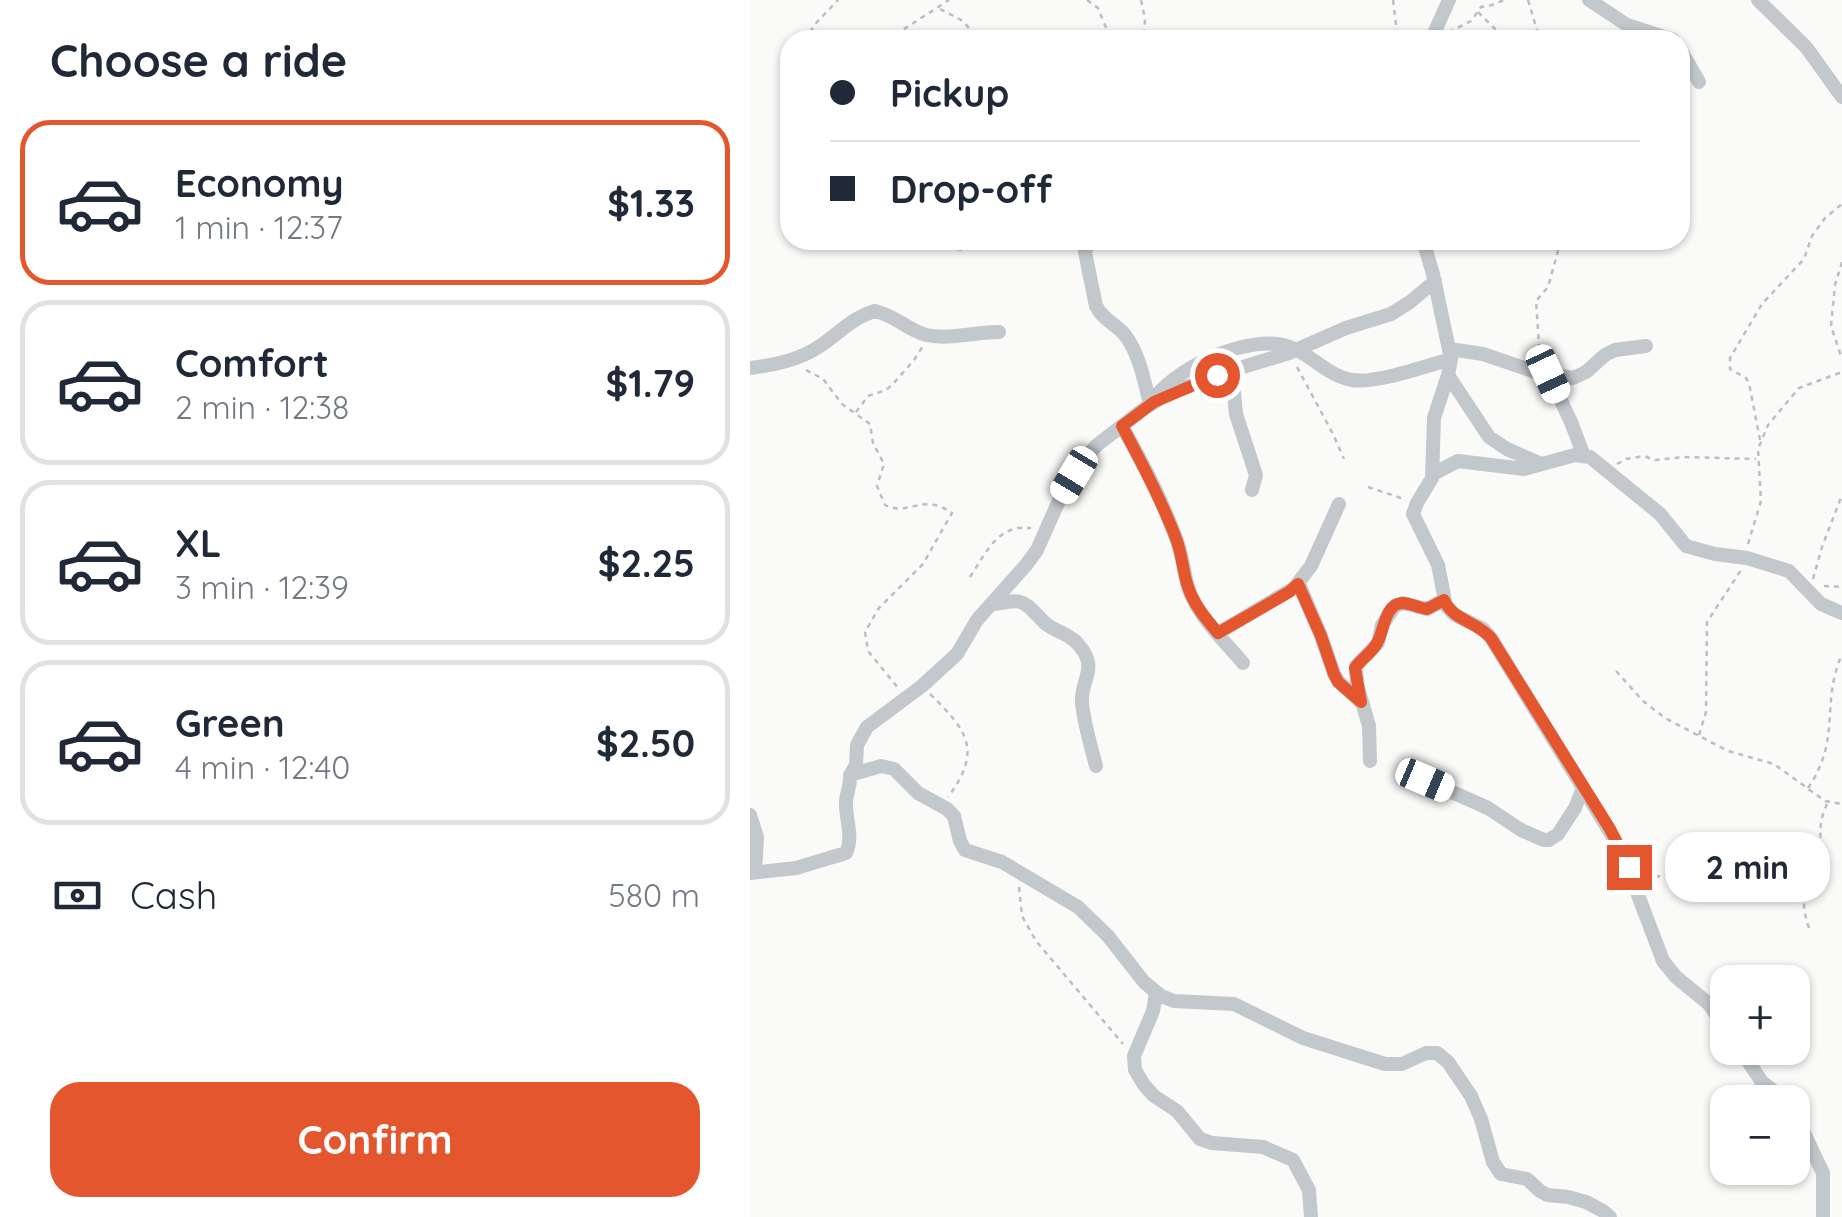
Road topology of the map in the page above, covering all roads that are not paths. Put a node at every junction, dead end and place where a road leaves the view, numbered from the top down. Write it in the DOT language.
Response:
graph roads {
  1 [pos="1449,0"];
  2 [pos="1589,0"];
  3 [pos="1758,0"];
  4 [pos="1436,30"];
  5 [pos="1640,30"];
  6 [pos="1690,66"];
  7 [pos="1699,82"];
  8 [pos="1842,97"];
  9 [pos="1086,250"];
  10 [pos="1426,250"];
  11 [pos="1435,281"];
  12 [pos="999,332"];
  13 [pos="1646,346"];
  14 [pos="1293,351"];
  15 [pos="1450,354"];
  16 [pos="750,368"];
  17 [pos="1232,370"];
  18 [pos="1548,374"];
  19 [pos="1448,375"];
  20 [pos="1150,404"];
  21 [pos="1122,426"];
  22 [pos="1584,456"];
  23 [pos="1540,464"];
  24 [pos="1433,474"];
  25 [pos="1252,490"];
  26 [pos="1339,504"];
  27 [pos="1026,565"];
  28 [pos="1298,584"];
  29 [pos="1444,600"];
  30 [pos="1021,601"];
  31 [pos="990,605"];
  32 [pos="1842,613"];
  33 [pos="1218,633"];
  34 [pos="1243,664"];
  35 [pos="1361,702"];
  36 [pos="1370,761"];
  37 [pos="1096,766"];
  38 [pos="850,775"];
  39 [pos="1425,780"];
  40 [pos="1583,788"];
  41 [pos="750,815"];
  42 [pos="752,872"];
  43 [pos="1156,992"];
  44 [pos="1710,1004"];
  45 [pos="1750,1065"];
  46 [pos="1766,1085"];
  47 [pos="1810,1146"];
  48 [pos="1311,1217"];
  49 [pos="1610,1217"];
  50 [pos="1822,1217"];
  1 -- 4 [label="street"];
  2 -- 5 [label="street"];
  3 -- 8 [label="street"];
  6 -- 7 [label="street"];
  9 -- 20 [label="street"];
  10 -- 11 [label="street"];
  11 -- 14 [label="street"];
  11 -- 15 [label="street"];
  12 -- 16 [label="street"];
  13 -- 18 [label="street"];
  14 -- 15 [label="street"];
  14 -- 17 [label="street"];
  14 -- 20 [label="street"];
  15 -- 18 [label="street"];
  15 -- 19 [label="street"];
  17 -- 20 [label="street"];
  17 -- 25 [label="street"];
  18 -- 22 [label="street"];
  19 -- 23 [label="street"];
  19 -- 24 [label="street"];
  20 -- 21 [label="street"];
  21 -- 27 [label="street"];
  21 -- 33 [label="street"];
  22 -- 23 [label="street"];
  22 -- 32 [label="street"];
  23 -- 24 [label="street"];
  24 -- 29 [label="street"];
  26 -- 28 [label="street"];
  27 -- 30 [label="street"];
  27 -- 31 [label="street"];
  28 -- 33 [label="street"];
  28 -- 35 [label="street"];
  29 -- 35 [label="street"];
  29 -- 40 [label="street"];
  30 -- 31 [label="street"];
  30 -- 37 [label="street"];
  31 -- 38 [label="street"];
  33 -- 34 [label="street"];
  35 -- 36 [label="street"];
  38 -- 42 [label="street"];
  38 -- 43 [label="street"];
  39 -- 40 [label="street"];
  40 -- 44 [label="street"];
  41 -- 42 [label="street"];
  43 -- 48 [label="street"];
  43 -- 49 [label="street"];
  45 -- 46 [label="street"];
  47 -- 50 [label="street"];
}
